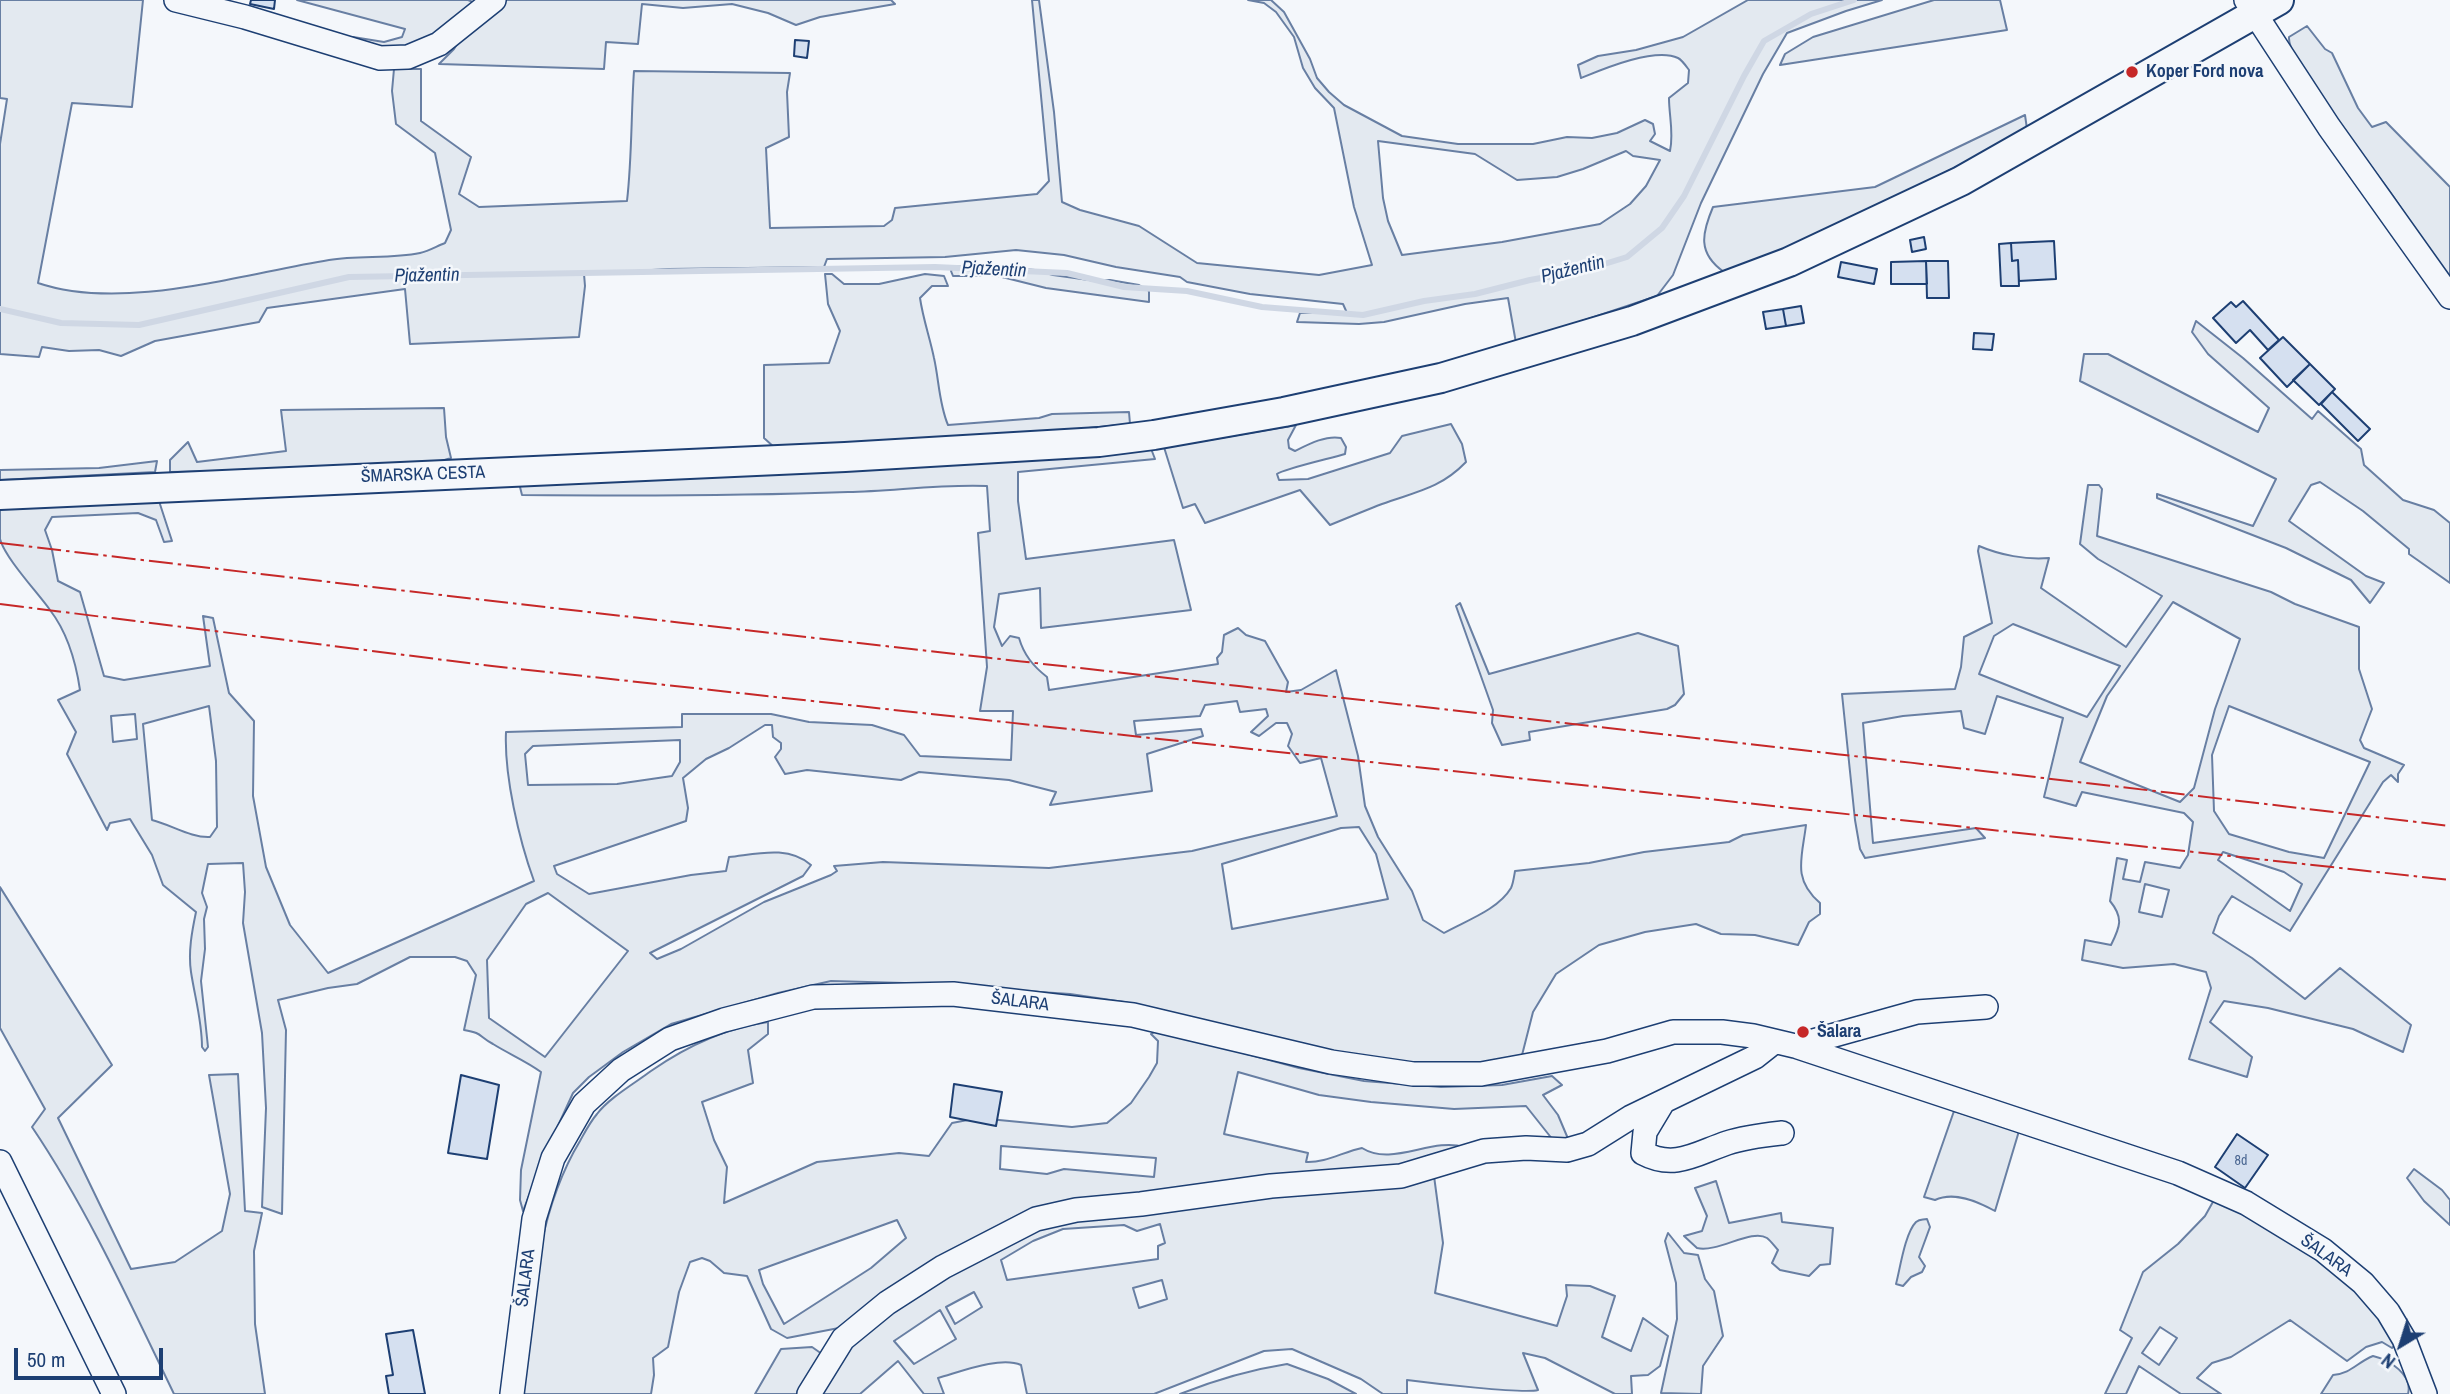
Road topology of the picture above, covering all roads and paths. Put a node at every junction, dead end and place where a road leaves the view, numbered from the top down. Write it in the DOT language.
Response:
graph roads {
  1 [pos="176,0"];
  2 [pos="494,0"];
  3 [pos="2260,5"];
  4 [pos="2450,297"];
  5 [pos="0,495"];
  6 [pos="1986,1007"];
  7 [pos="1784,1044"];
  8 [pos="1664,1102"];
  9 [pos="1782,1133"];
  10 [pos="0,1162"];
  11 [pos="114,1394"];
  12 [pos="512,1394"];
  13 [pos="809,1394"];
  14 [pos="2425,1394"];
  1 -- 2 [label="street"];
  3 -- 4 [label="street"];
  3 -- 5 [label="main road, ŠMARSKA CESTA"];
  6 -- 7 [label="street"];
  7 -- 8 [label="street"];
  7 -- 12 [label="street, ŠALARA"];
  7 -- 14 [label="street, ŠALARA"];
  8 -- 9 [label="street"];
  8 -- 13 [label="street"];
  10 -- 11 [label="street"];
}
